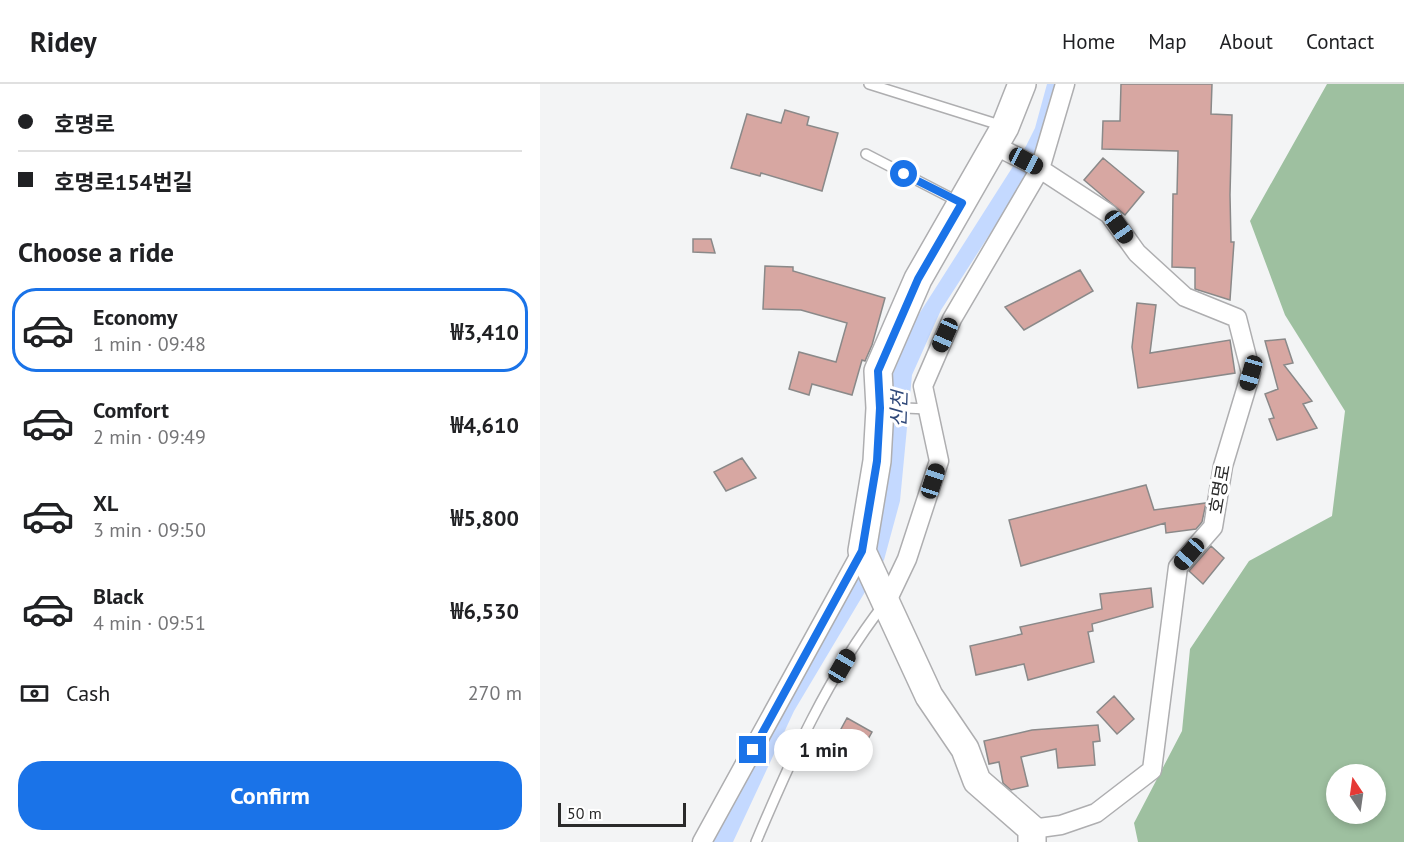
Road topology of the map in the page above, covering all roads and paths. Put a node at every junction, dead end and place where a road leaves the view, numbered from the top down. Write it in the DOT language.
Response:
graph roads {
  1 [pos="869,84"];
  2 [pos="1022,84"];
  3 [pos="1065,84"];
  4 [pos="1004,142"];
  5 [pos="866,154"];
  6 [pos="1039,168"];
  7 [pos="962,203"];
  8 [pos="881,407"];
  9 [pos="925,409"];
  10 [pos="862,552"];
  11 [pos="885,599"];
  12 [pos="1032,836"];
  13 [pos="702,842"];
  14 [pos="756,842"];
  1 -- 4 [label="lane"];
  2 -- 4 [label="street"];
  3 -- 6 [label="street"];
  4 -- 6 [label="street"];
  4 -- 7 [label="street"];
  5 -- 7 [label="lane"];
  6 -- 9 [label="street"];
  6 -- 12 [label="street, 호명로"];
  7 -- 8 [label="street"];
  8 -- 9 [label="lane"];
  8 -- 10 [label="street"];
  9 -- 11 [label="street"];
  10 -- 11 [label="street, 호명로"];
  10 -- 13 [label="street"];
  11 -- 12 [label="street, 호명로"];
  11 -- 14 [label="lane"];
}
